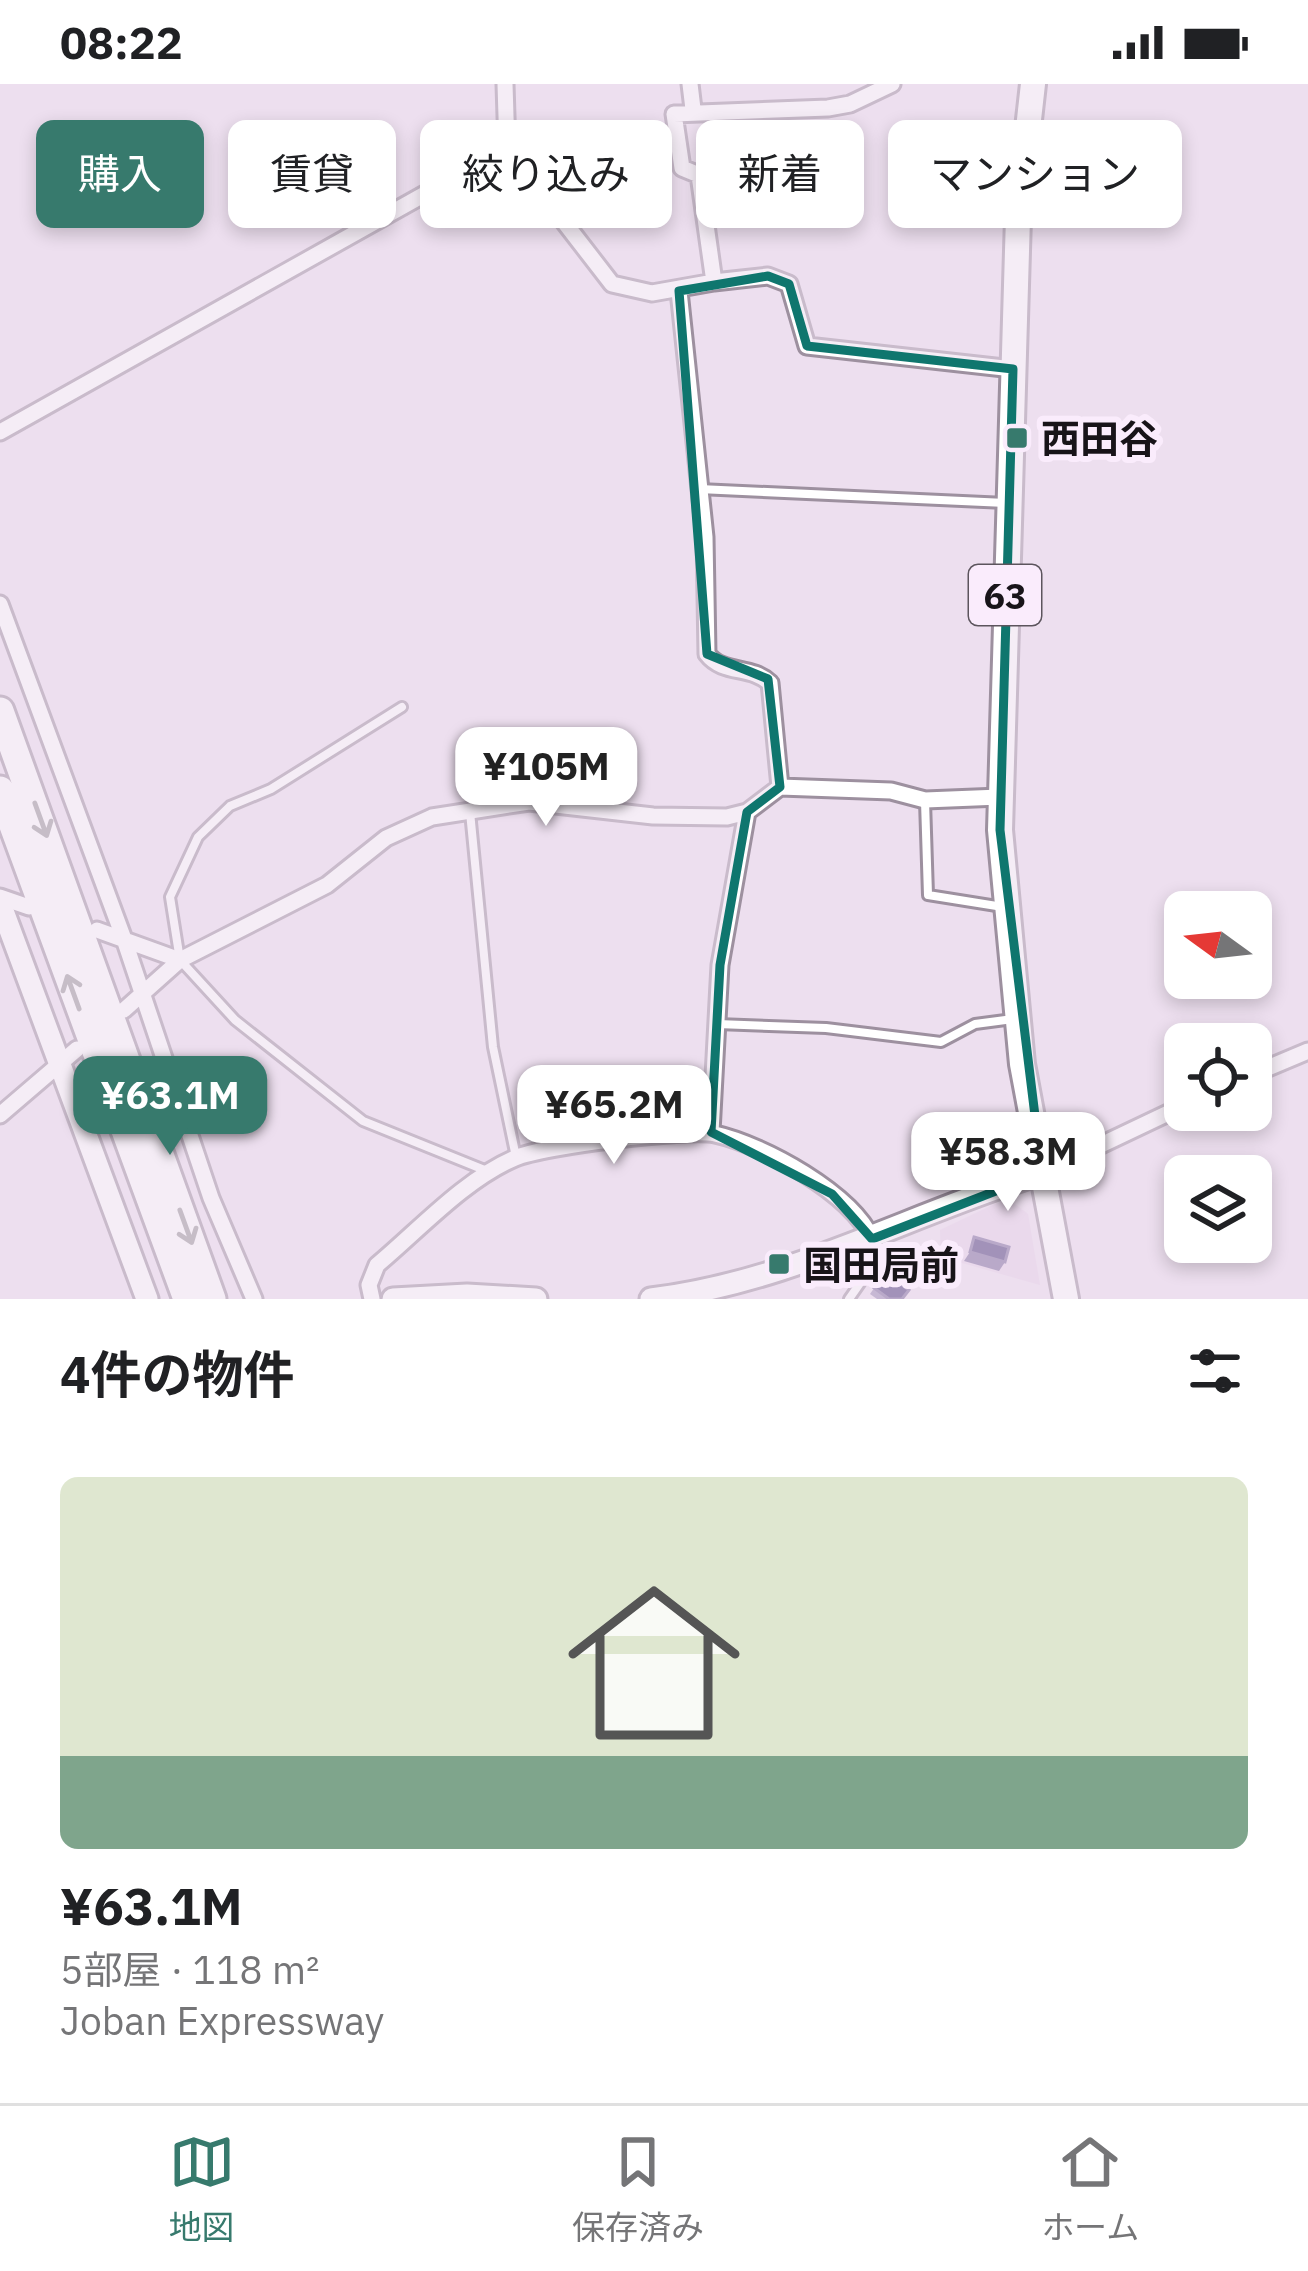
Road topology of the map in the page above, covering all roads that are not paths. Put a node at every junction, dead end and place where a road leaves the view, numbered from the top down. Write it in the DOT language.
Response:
graph roads {
  1 [pos="505,84"];
  2 [pos="690,84"];
  3 [pos="892,84"];
  4 [pos="1033,84"];
  5 [pos="693,110"];
  6 [pos="506,120"];
  7 [pos="420,197"];
  8 [pos="569,228"];
  9 [pos="713,282"];
  10 [pos="679,291"];
  11 [pos="1013,368"];
  12 [pos="0,432"];
  13 [pos="699,489"];
  14 [pos="1008,503"];
  15 [pos="0,604"];
  16 [pos="401,707"];
  17 [pos="0,711"];
  18 [pos="780,787"];
  19 [pos="0,790"];
  20 [pos="1000,797"];
  21 [pos="925,800"];
  22 [pos="470,810"];
  23 [pos="747,812"];
  24 [pos="0,900"];
  25 [pos="29,907"];
  26 [pos="1004,907"];
  27 [pos="97,930"];
  28 [pos="124,939"];
  29 [pos="180,959"];
  30 [pos="141,996"];
  31 [pos="124,1010"];
  32 [pos="1016,1019"];
  33 [pos="715,1024"];
  34 [pos="77,1048"];
  35 [pos="1308,1051"];
  36 [pos="56,1066"];
  37 [pos="1272,1066"];
  38 [pos="0,1115"];
  39 [pos="1164,1115"];
  40 [pos="711,1132"];
  41 [pos="515,1157"];
  42 [pos="488,1172"];
  43 [pos="1042,1173"];
  44 [pos="872,1239"];
  45 [pos="147,1299"];
  46 [pos="187,1299"];
  47 [pos="212,1299"];
  48 [pos="254,1299"];
  49 [pos="372,1299"];
  50 [pos="393,1299"];
  51 [pos="536,1299"];
  52 [pos="651,1299"];
  53 [pos="849,1299"];
  54 [pos="1066,1299"];
  1 -- 6 [label="street"];
  2 -- 5 [label="street"];
  3 -- 5 [label="street"];
  4 -- 11 [label="main road, 63"];
  5 -- 9 [label="street"];
  7 -- 12 [label="street"];
  8 -- 10 [label="street"];
  9 -- 10 [label="street"];
  9 -- 11 [label="street"];
  10 -- 13 [label="street"];
  11 -- 14 [label="main road, 63"];
  13 -- 14 [label="lane"];
  13 -- 18 [label="street"];
  14 -- 20 [label="main road, 63"];
  15 -- 28 [label="street"];
  16 -- 29 [label="lane"];
  17 -- 47 [label="highway, one-way"];
  18 -- 21 [label="street"];
  18 -- 23 [label="street"];
  46 -- 19 [label="highway, one-way"];
  20 -- 21 [label="street"];
  20 -- 26 [label="main road, 63"];
  21 -- 26 [label="lane"];
  22 -- 23 [label="street"];
  22 -- 29 [label="street"];
  22 -- 41 [label="lane"];
  23 -- 33 [label="street"];
  24 -- 25 [label="street"];
  24 -- 36 [label="main road"];
  26 -- 32 [label="main road, 63"];
  27 -- 28 [label="street"];
  28 -- 29 [label="street"];
  28 -- 30 [label="street"];
  29 -- 30 [label="street"];
  29 -- 42 [label="lane"];
  30 -- 31 [label="street"];
  30 -- 48 [label="street"];
  32 -- 33 [label="lane"];
  32 -- 43 [label="main road, 63"];
  33 -- 40 [label="street"];
  34 -- 36 [label="street"];
  35 -- 37 [label="street"];
  36 -- 38 [label="street"];
  36 -- 45 [label="main road"];
  39 -- 43 [label="street"];
  40 -- 41 [label="street"];
  40 -- 44 [label="street"];
  41 -- 42 [label="street"];
  42 -- 49 [label="street"];
  43 -- 44 [label="main road"];
  43 -- 54 [label="main road, 63"];
  44 -- 52 [label="main road"];
  44 -- 53 [label="lane"];
  50 -- 51 [label="main road"];
}
